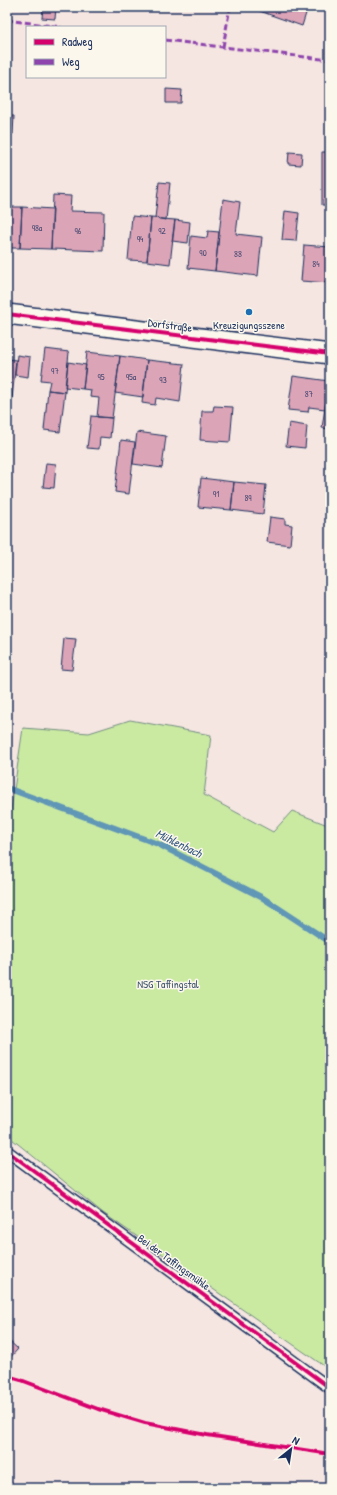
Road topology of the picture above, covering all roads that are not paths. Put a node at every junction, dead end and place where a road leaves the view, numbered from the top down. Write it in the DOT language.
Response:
graph roads {
  1 [pos="7,314"];
  2 [pos="330,354"];
  3 [pos="7,1150"];
  4 [pos="330,1388"];
  1 -- 2 [label="street, Dorfstraße"];
  3 -- 4 [label="lane, Bei der Taffingsmühle"];
}
